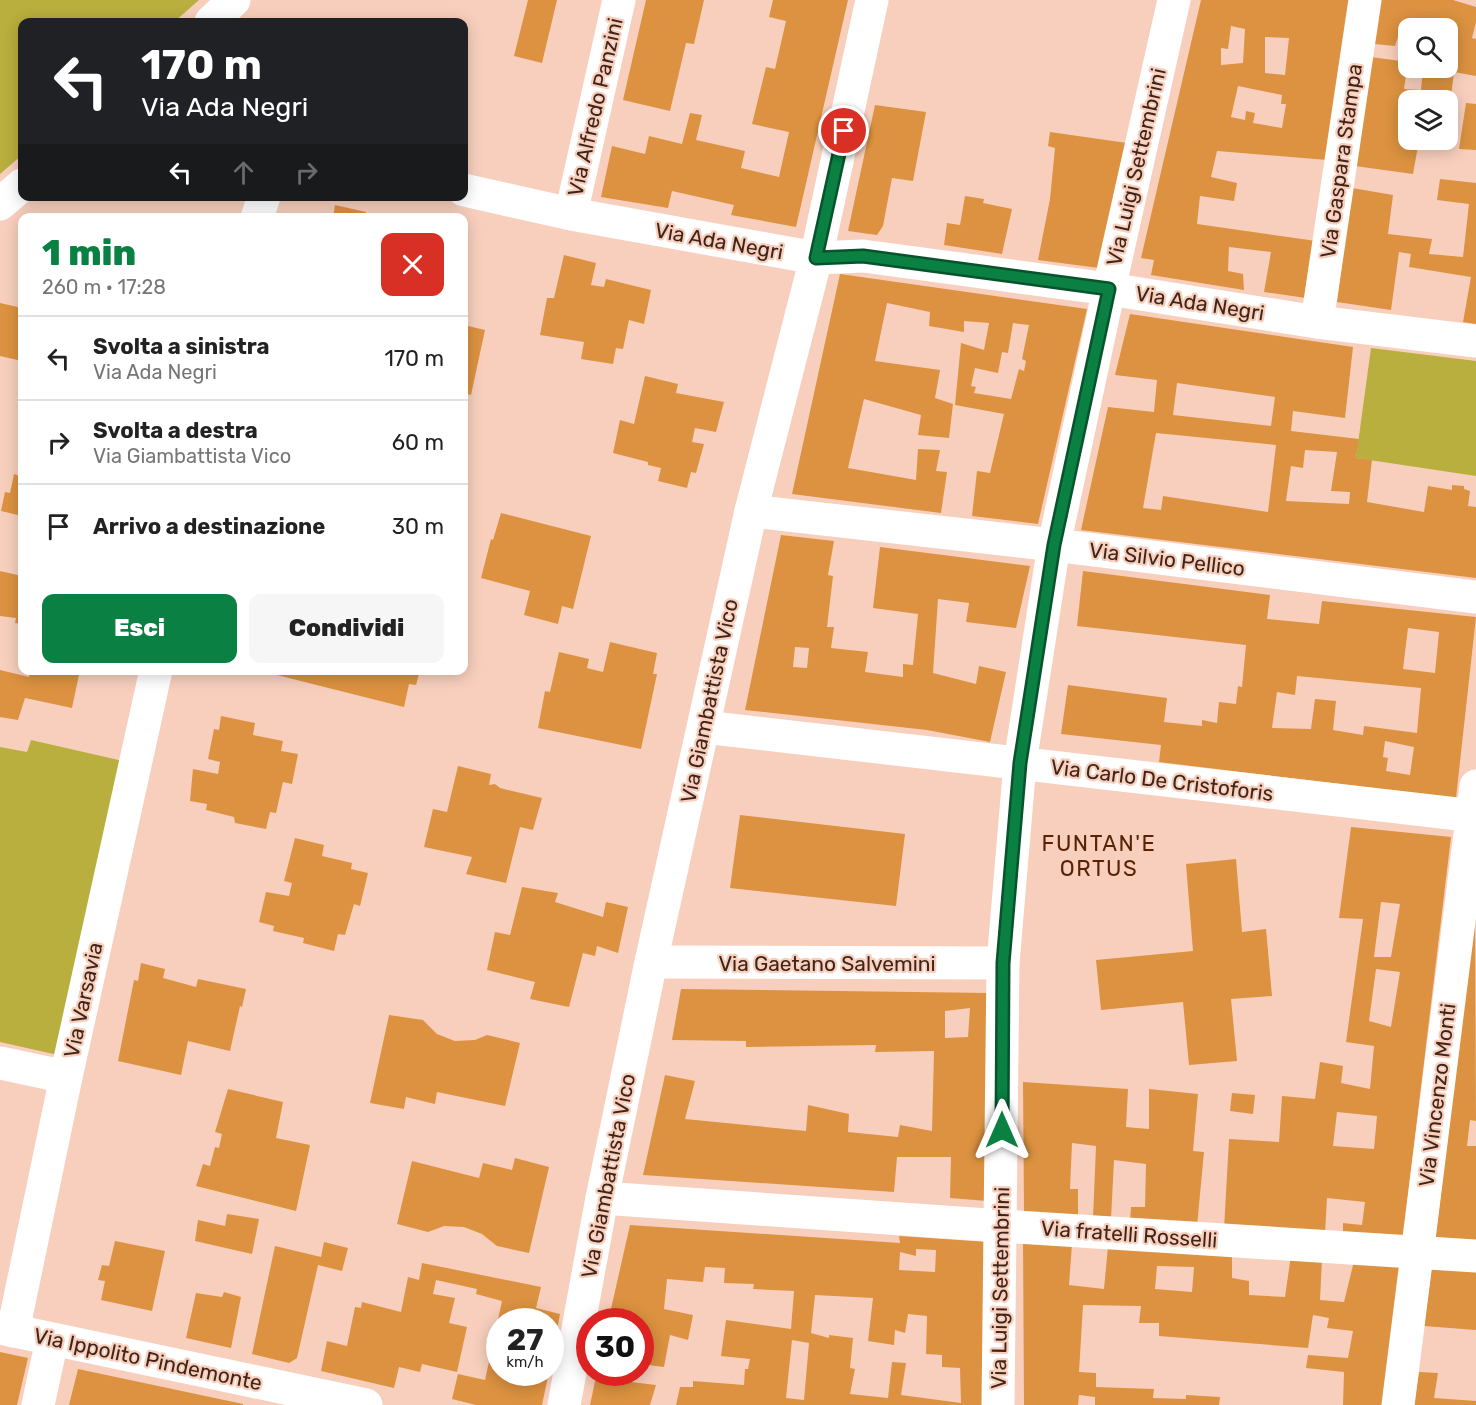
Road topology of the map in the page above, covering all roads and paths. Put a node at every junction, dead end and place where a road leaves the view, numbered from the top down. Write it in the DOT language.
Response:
graph roads {
  1 [pos="234,0"];
  2 [pos="619,0"];
  3 [pos="872,0"];
  4 [pos="1174,0"];
  5 [pos="1365,0"];
  6 [pos="215,18"];
  7 [pos="18,188"];
  8 [pos="468,191"];
  9 [pos="0,204"];
  10 [pos="571,214"];
  11 [pos="816,258"];
  12 [pos="1109,289"];
  13 [pos="1317,322"];
  14 [pos="1476,341"];
  15 [pos="751,511"];
  16 [pos="1054,545"];
  17 [pos="1476,597"];
  18 [pos="155,675"];
  19 [pos="704,727"];
  20 [pos="1020,763"];
  21 [pos="1475,806"];
  22 [pos="651,962"];
  23 [pos="1003,963"];
  24 [pos="0,1063"];
  25 [pos="66,1077"];
  26 [pos="602,1198"];
  27 [pos="1001,1226"];
  28 [pos="1417,1252"];
  29 [pos="1476,1256"];
  30 [pos="7,1329"];
  31 [pos="52,1340"];
  32 [pos="312,1399"];
  33 [pos="38,1405"];
  34 [pos="366,1405"];
  35 [pos="564,1405"];
  36 [pos="998,1405"];
  37 [pos="1398,1405"];
  1 -- 6 [label="street"];
  2 -- 10 [label="street, Via Alfredo Panzini"];
  3 -- 11 [label="street, Via Giambattista Vico"];
  4 -- 12 [label="street, Via Luigi Settembrini"];
  5 -- 13 [label="street, Via Gaspara Stampa"];
  7 -- 9 [label="street"];
  8 -- 10 [label="street, Via Ada Negri"];
  10 -- 11 [label="street, Via Ada Negri"];
  11 -- 12 [label="street, Via Ada Negri"];
  11 -- 15 [label="street, Via Giambattista Vico"];
  12 -- 13 [label="street, Via Ada Negri"];
  12 -- 16 [label="street, Via Luigi Settembrini"];
  13 -- 14 [label="street, Via Ada Negri"];
  15 -- 16 [label="street, Via Silvio Pellico"];
  15 -- 19 [label="street, Via Giambattista Vico"];
  16 -- 17 [label="street, Via Silvio Pellico"];
  16 -- 20 [label="street, Via Luigi Settembrini"];
  18 -- 25 [label="street, Via Varsavia"];
  19 -- 20 [label="street, Via Carlo De Cristoforis"];
  19 -- 22 [label="street, Via Giambattista Vico"];
  20 -- 21 [label="street, Via Carlo De Cristoforis"];
  20 -- 23 [label="street, Via Luigi Settembrini"];
  21 -- 28 [label="street, Via Vincenzo Monti"];
  22 -- 23 [label="street, Via Gaetano Salvemini"];
  22 -- 26 [label="street, Via Giambattista Vico"];
  23 -- 27 [label="street, Via Luigi Settembrini"];
  24 -- 25 [label="street"];
  25 -- 30 [label="street, Via Varsavia"];
  26 -- 27 [label="street, Via fratelli Rosselli"];
  26 -- 35 [label="street, Via Giambattista Vico"];
  27 -- 28 [label="street, Via fratelli Rosselli"];
  27 -- 36 [label="street, Via Luigi Settembrini"];
  28 -- 29 [label="street, Via fratelli Rosselli"];
  28 -- 37 [label="street, Via Vincenzo Monti"];
  30 -- 31 [label="street, Via Ippolito Pindemonte"];
  31 -- 32 [label="street, Via Ippolito Pindemonte"];
  31 -- 33 [label="street"];
  32 -- 34 [label="street, Via Ippolito Pindemonte"];
}
